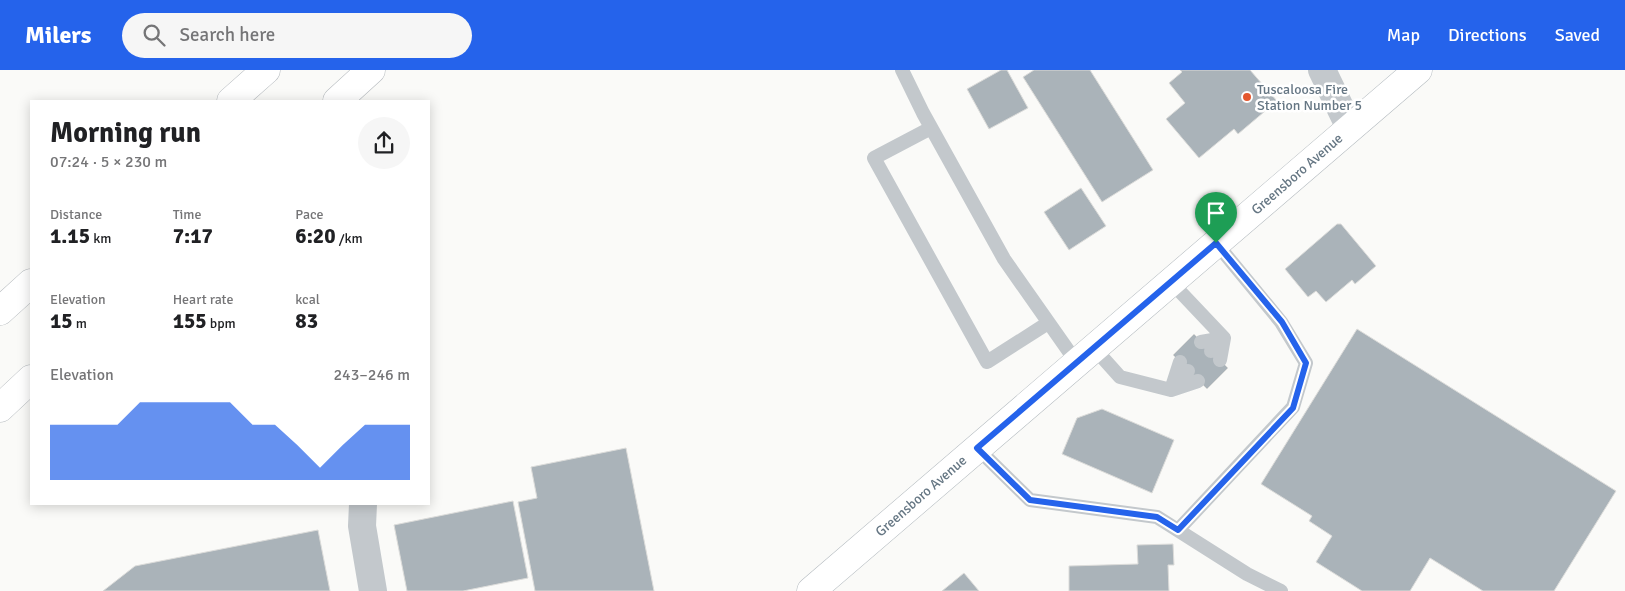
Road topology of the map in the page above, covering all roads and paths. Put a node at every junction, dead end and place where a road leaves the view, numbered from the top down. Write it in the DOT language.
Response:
graph roads {
  1 [pos="266,70"];
  2 [pos="371,70"];
  3 [pos="902,70"];
  4 [pos="1322,70"];
  5 [pos="1418,70"];
  6 [pos="232,100"];
  7 [pos="338,100"];
  8 [pos="931,128"];
  9 [pos="1350,128"];
  10 [pos="1216,243"];
  11 [pos="1171,282"];
  12 [pos="30,284"];
  13 [pos="0,311"];
  14 [pos="1048,323"];
  15 [pos="1210,351"];
  16 [pos="1085,356"];
  17 [pos="30,381"];
  18 [pos="1171,390"];
  19 [pos="0,408"];
  20 [pos="977,448"];
  21 [pos="363,505"];
  22 [pos="1178,530"];
  23 [pos="373,591"];
  24 [pos="811,591"];
  25 [pos="1282,591"];
  1 -- 6 [label="main road"];
  2 -- 7 [label="main road"];
  3 -- 8 [label="lane"];
  4 -- 9 [label="street"];
  5 -- 9 [label="main road, Greensboro Avenue"];
  8 -- 14 [label="lane"];
  8 -- 14 [label="lane"];
  9 -- 10 [label="main road, Greensboro Avenue"];
  10 -- 11 [label="main road, Greensboro Avenue"];
  10 -- 22 [label="lane"];
  11 -- 15 [label="lane"];
  11 -- 16 [label="main road, Greensboro Avenue"];
  12 -- 13 [label="main road"];
  14 -- 16 [label="lane"];
  16 -- 18 [label="lane"];
  16 -- 20 [label="main road, Greensboro Avenue"];
  17 -- 19 [label="main road"];
  18 -- 18 [label="lane"];
  20 -- 22 [label="lane"];
  20 -- 24 [label="main road, Greensboro Avenue"];
  21 -- 23 [label="street"];
  22 -- 25 [label="lane"];
}
